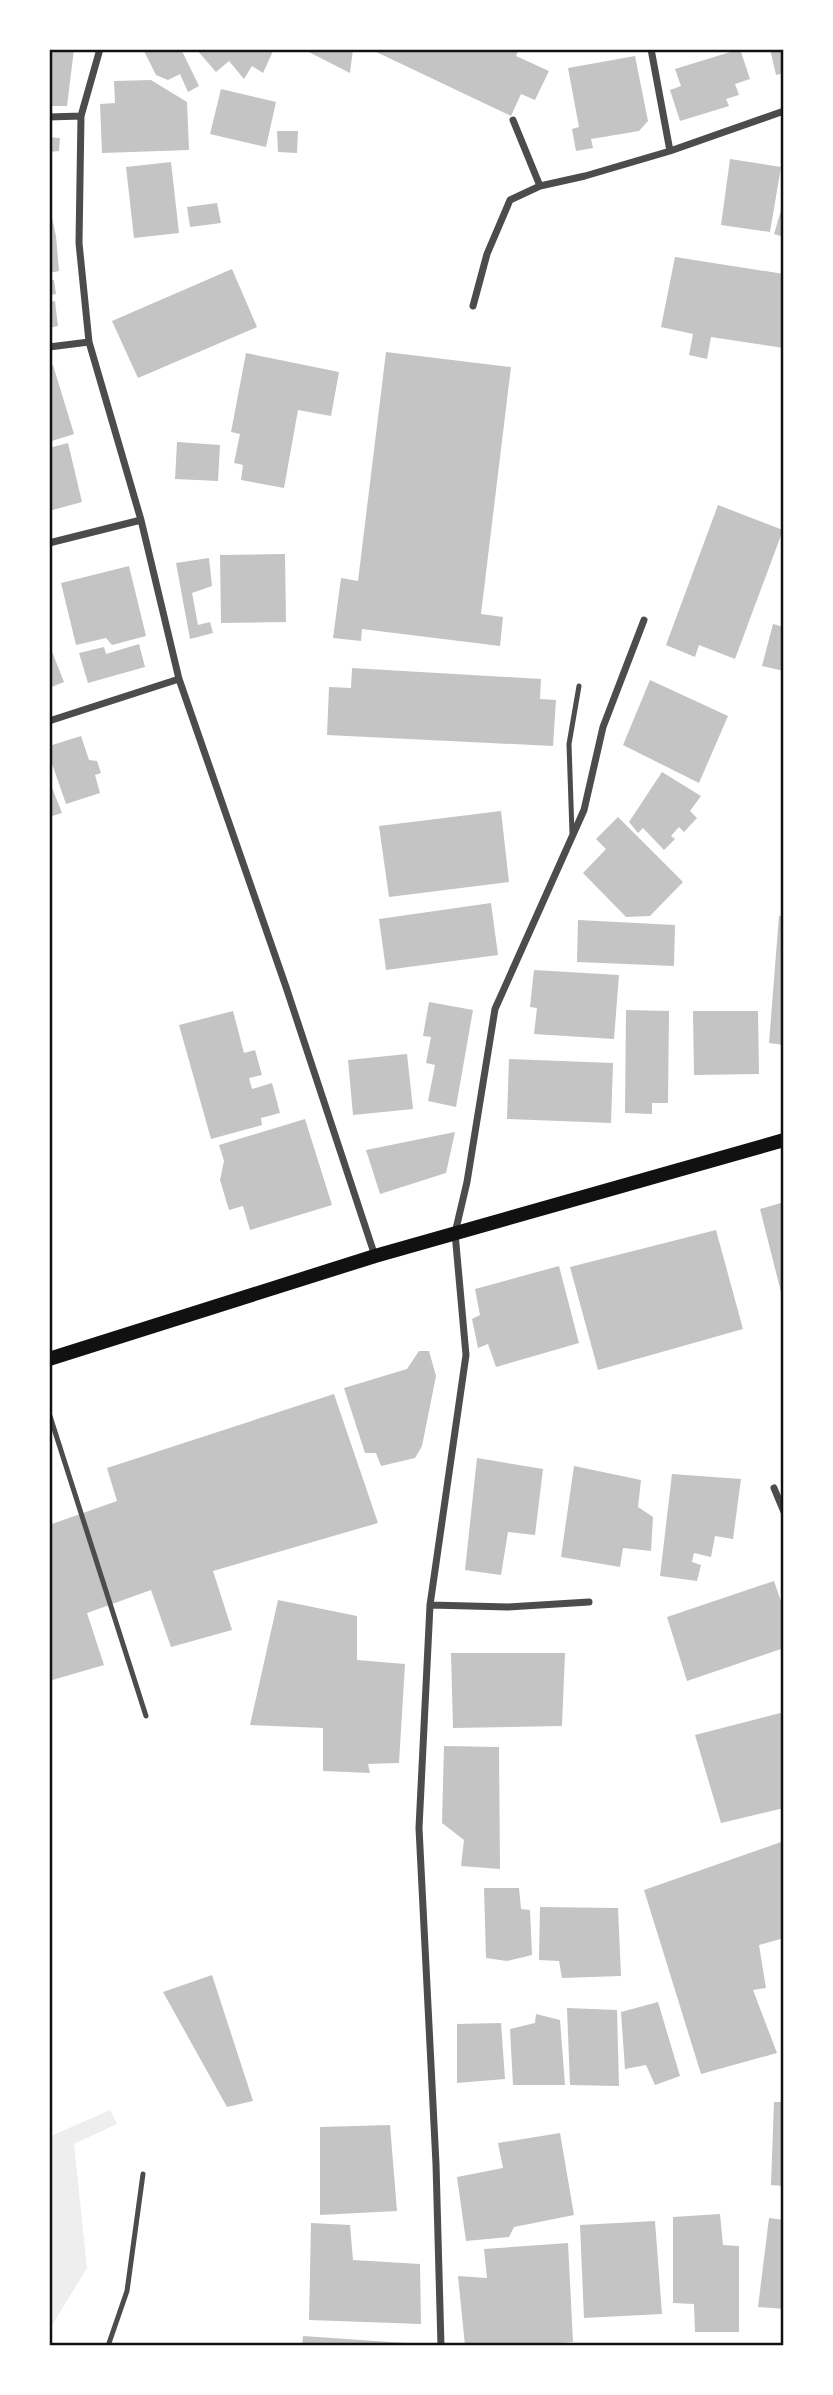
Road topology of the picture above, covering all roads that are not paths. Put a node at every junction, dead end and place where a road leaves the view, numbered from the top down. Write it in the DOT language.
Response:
graph roads {
  1 [pos="100,49"];
  2 [pos="651,49"];
  3 [pos="784,111"];
  4 [pos="81,116"];
  5 [pos="49,117"];
  6 [pos="513,120"];
  7 [pos="670,150"];
  8 [pos="540,186"];
  9 [pos="472,306"];
  10 [pos="89,342"];
  11 [pos="49,347"];
  12 [pos="141,520"];
  13 [pos="49,543"];
  14 [pos="644,620"];
  15 [pos="179,679"];
  16 [pos="579,686"];
  17 [pos="49,721"];
  18 [pos="572,836"];
  19 [pos="784,1140"];
  20 [pos="455,1233"];
  21 [pos="375,1256"];
  22 [pos="49,1359"];
  23 [pos="49,1413"];
  24 [pos="774,1488"];
  25 [pos="784,1512"];
  26 [pos="589,1602"];
  27 [pos="430,1605"];
  28 [pos="146,1716"];
  29 [pos="143,2174"];
  30 [pos="108,2346"];
  31 [pos="441,2346"];
  1 -- 4 [label="street"];
  2 -- 7 [label="street"];
  3 -- 7 [label="street"];
  4 -- 5 [label="street"];
  4 -- 10 [label="street"];
  6 -- 8 [label="street"];
  7 -- 8 [label="street"];
  8 -- 9 [label="street"];
  10 -- 11 [label="street"];
  10 -- 12 [label="street"];
  12 -- 13 [label="street"];
  12 -- 15 [label="street"];
  14 -- 18 [label="street"];
  15 -- 17 [label="street"];
  15 -- 21 [label="street"];
  16 -- 18 [label="lane"];
  18 -- 20 [label="street"];
  19 -- 20 [label="main road"];
  20 -- 21 [label="main road"];
  20 -- 27 [label="street"];
  21 -- 22 [label="main road"];
  23 -- 28 [label="lane"];
  24 -- 25 [label="street"];
  26 -- 27 [label="street"];
  27 -- 31 [label="street"];
  29 -- 30 [label="lane"];
}
